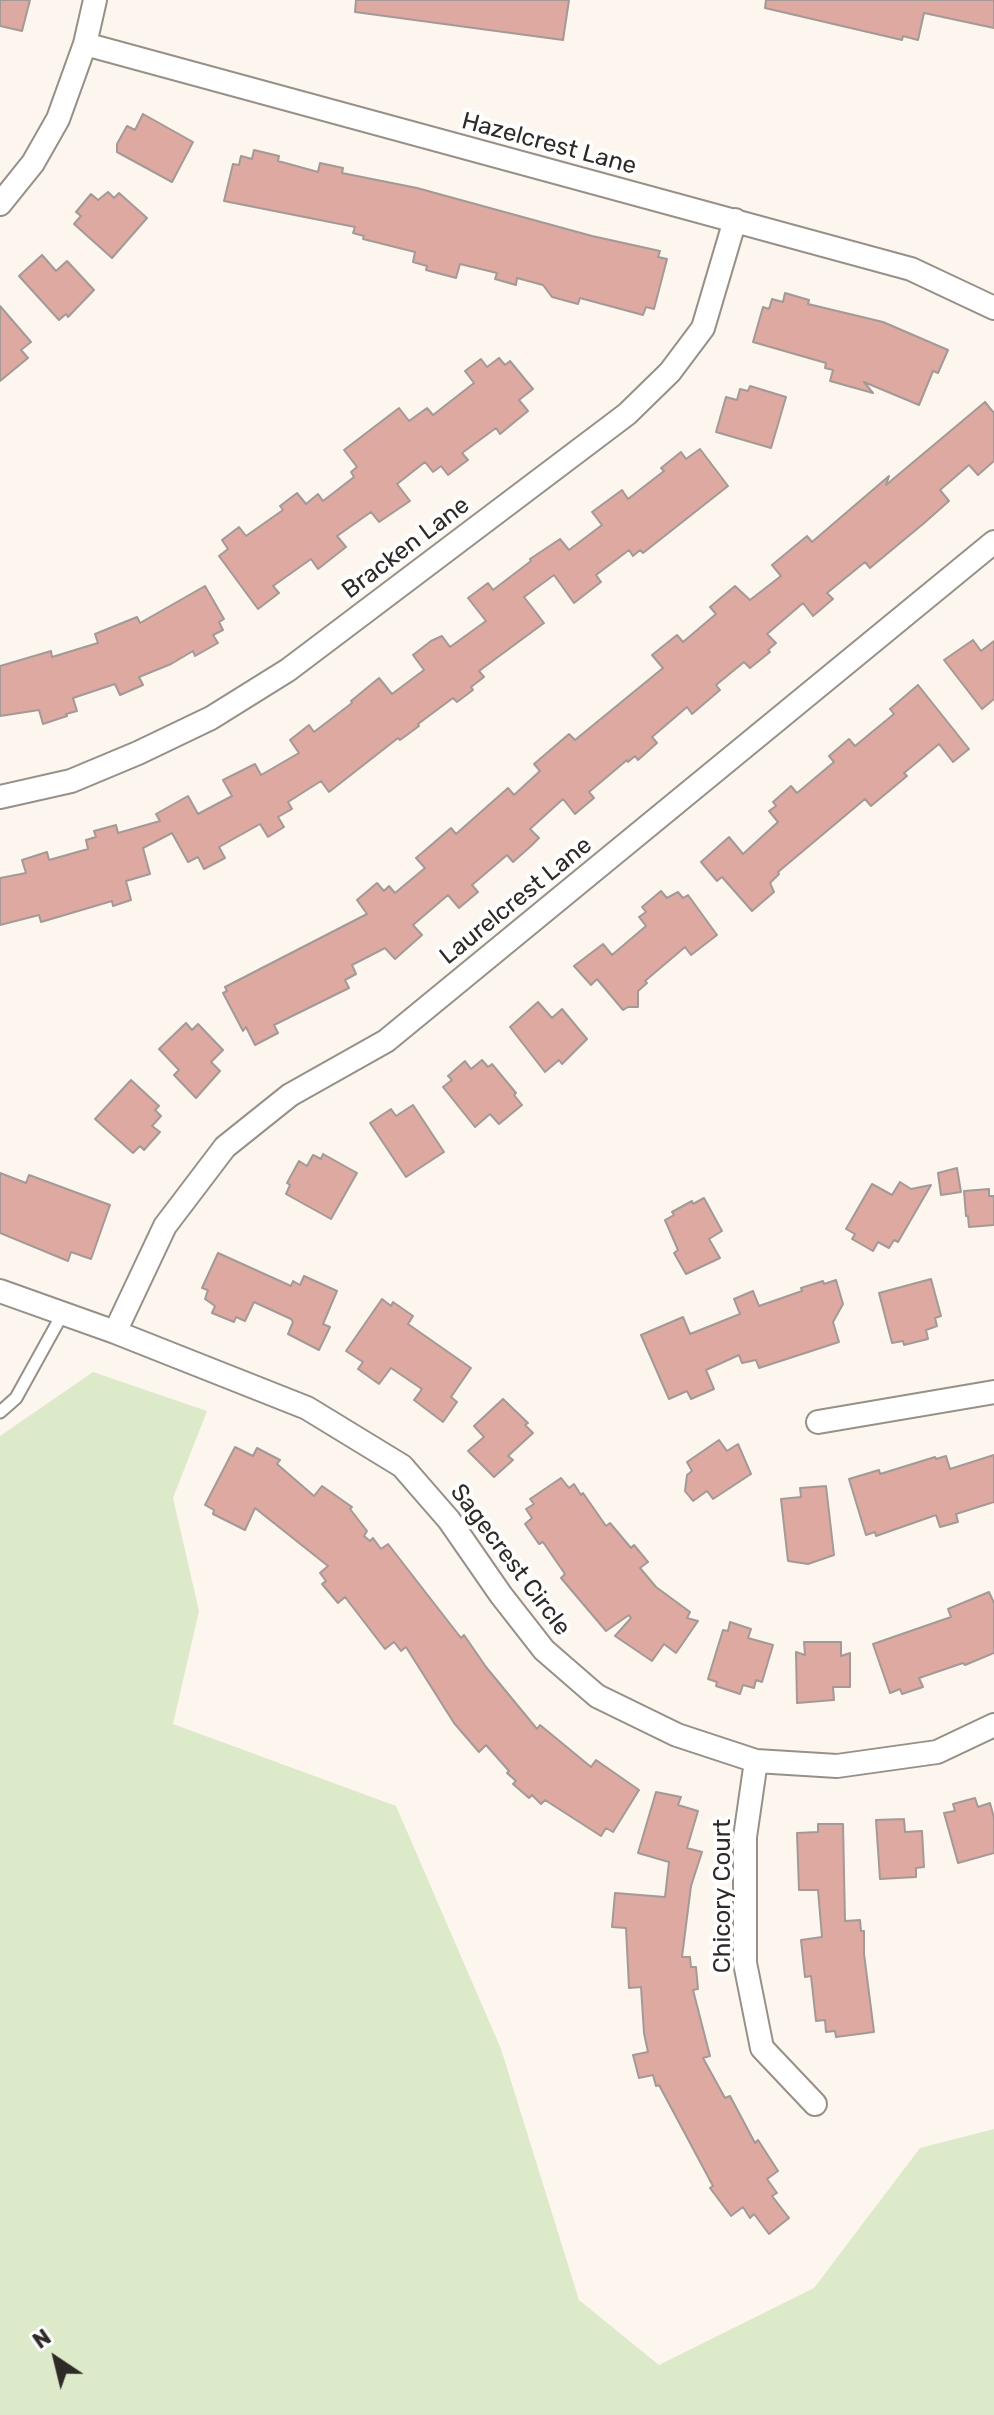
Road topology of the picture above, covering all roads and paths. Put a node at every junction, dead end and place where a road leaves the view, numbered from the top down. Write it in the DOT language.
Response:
graph roads {
  1 [pos="95,0"];
  2 [pos="85,44"];
  3 [pos="0,204"];
  4 [pos="735,220"];
  5 [pos="994,308"];
  6 [pos="994,542"];
  7 [pos="0,797"];
  8 [pos="0,1291"];
  9 [pos="63,1313"];
  10 [pos="115,1332"];
  11 [pos="994,1392"];
  12 [pos="0,1412"];
  13 [pos="818,1422"];
  14 [pos="994,1725"];
  15 [pos="756,1761"];
  16 [pos="815,2104"];
  1 -- 2 [label="street"];
  2 -- 3 [label="street"];
  2 -- 4 [label="street, Hazelcrest Lane"];
  4 -- 5 [label="street, Hazelcrest Lane"];
  4 -- 7 [label="street, Bracken Lane"];
  6 -- 10 [label="street, Laurelcrest Lane"];
  8 -- 9 [label="street, Sagecrest Circle"];
  9 -- 10 [label="street, Sagecrest Circle"];
  9 -- 12 [label="lane"];
  10 -- 15 [label="street, Sagecrest Circle"];
  11 -- 13 [label="street"];
  14 -- 15 [label="street, Sagecrest Circle"];
  15 -- 16 [label="street, Chicory Court"];
}
